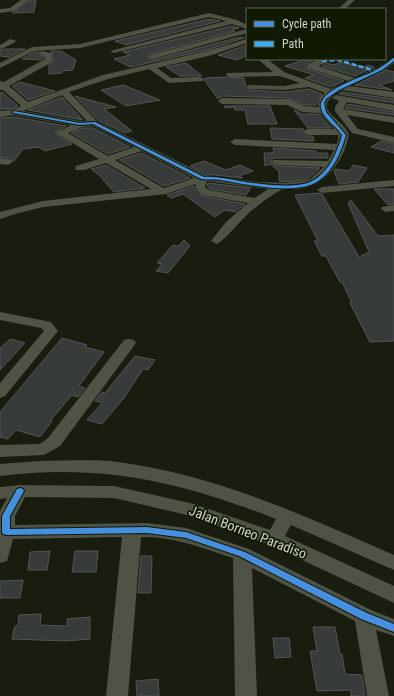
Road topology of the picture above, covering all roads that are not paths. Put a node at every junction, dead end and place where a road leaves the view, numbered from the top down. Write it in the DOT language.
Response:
graph roads {
  1 [pos="25,0"];
  2 [pos="352,0"];
  3 [pos="342,8"];
  4 [pos="0,11"];
  5 [pos="246,18"];
  6 [pos="233,22"];
  7 [pos="246,27"];
  8 [pos="246,31"];
  9 [pos="138,32"];
  10 [pos="13,41"];
  11 [pos="157,41"];
  12 [pos="246,42"];
  13 [pos="73,47"];
  14 [pos="131,47"];
  15 [pos="0,48"];
  16 [pos="32,49"];
  17 [pos="114,51"];
  18 [pos="44,53"];
  19 [pos="390,59"];
  20 [pos="264,60"];
  21 [pos="320,60"];
  22 [pos="0,66"];
  23 [pos="151,67"];
  24 [pos="281,74"];
  25 [pos="230,75"];
  26 [pos="200,79"];
  27 [pos="356,81"];
  28 [pos="309,84"];
  29 [pos="1,86"];
  30 [pos="388,86"];
  31 [pos="251,87"];
  32 [pos="344,88"];
  33 [pos="64,92"];
  34 [pos="371,92"];
  35 [pos="330,95"];
  36 [pos="394,95"];
  37 [pos="344,100"];
  38 [pos="222,101"];
  39 [pos="27,106"];
  40 [pos="394,108"];
  41 [pos="324,110"];
  42 [pos="339,111"];
  43 [pos="14,112"];
  44 [pos="0,114"];
  45 [pos="394,120"];
  46 [pos="94,122"];
  47 [pos="80,124"];
  48 [pos="307,132"];
  49 [pos="343,132"];
  50 [pos="394,140"];
  51 [pos="235,142"];
  52 [pos="144,147"];
  53 [pos="341,147"];
  54 [pos="108,159"];
  55 [pos="277,162"];
  56 [pos="331,164"];
  57 [pos="80,168"];
  58 [pos="203,178"];
  59 [pos="394,183"];
  60 [pos="281,186"];
  61 [pos="322,190"];
  62 [pos="162,191"];
  63 [pos="258,202"];
  64 [pos="0,216"];
  65 [pos="216,241"];
  66 [pos="0,316"];
  67 [pos="129,343"];
  68 [pos="0,393"];
  69 [pos="0,451"];
  70 [pos="0,470"];
  71 [pos="20,491"];
  72 [pos="0,493"];
  73 [pos="286,516"];
  74 [pos="132,531"];
  75 [pos="3,532"];
  76 [pos="274,539"];
  77 [pos="242,554"];
  78 [pos="0,556"];
  79 [pos="394,563"];
  80 [pos="394,595"];
  81 [pos="364,616"];
  82 [pos="394,628"];
  83 [pos="117,696"];
  84 [pos="246,696"];
  85 [pos="378,696"];
  1 -- 4 [label="street"];
  2 -- 3 [label="street"];
  5 -- 6 [label="street"];
  6 -- 7 [label="street"];
  6 -- 9 [label="street"];
  6 -- 11 [label="street"];
  8 -- 14 [label="street"];
  9 -- 11 [label="street"];
  9 -- 13 [label="street"];
  10 -- 15 [label="street"];
  11 -- 14 [label="street"];
  12 -- 23 [label="street"];
  13 -- 16 [label="street"];
  13 -- 18 [label="street"];
  14 -- 17 [label="street"];
  16 -- 18 [label="street"];
  16 -- 22 [label="street"];
  18 -- 29 [label="street"];
  19 -- 27 [label="street"];
  20 -- 24 [label="street"];
  21 -- 27 [label="street"];
  23 -- 26 [label="street"];
  23 -- 33 [label="street"];
  24 -- 25 [label="street"];
  24 -- 28 [label="street"];
  27 -- 35 [label="street"];
  28 -- 31 [label="street"];
  28 -- 35 [label="street"];
  29 -- 39 [label="street"];
  30 -- 34 [label="street"];
  32 -- 34 [label="street"];
  33 -- 39 [label="street"];
  33 -- 46 [label="street"];
  34 -- 36 [label="street"];
  35 -- 37 [label="street"];
  35 -- 41 [label="street"];
  37 -- 40 [label="street"];
  37 -- 42 [label="street"];
  38 -- 41 [label="street"];
  39 -- 43 [label="street"];
  41 -- 49 [label="street"];
  42 -- 45 [label="street"];
  42 -- 50 [label="street"];
  43 -- 44 [label="street"];
  43 -- 47 [label="street"];
  46 -- 47 [label="street"];
  46 -- 52 [label="street"];
  47 -- 54 [label="street"];
  48 -- 49 [label="street"];
  49 -- 53 [label="street"];
  51 -- 53 [label="street"];
  52 -- 54 [label="street"];
  52 -- 58 [label="street"];
  53 -- 56 [label="street"];
  54 -- 57 [label="street"];
  54 -- 62 [label="street"];
  55 -- 56 [label="street"];
  56 -- 60 [label="street"];
  58 -- 60 [label="street"];
  58 -- 62 [label="street"];
  58 -- 63 [label="street"];
  59 -- 61 [label="street"];
  60 -- 63 [label="street"];
  62 -- 64 [label="street"];
  63 -- 65 [label="street"];
  66 -- 68 [label="street"];
  67 -- 69 [label="street"];
  70 -- 73 [label="street"];
  71 -- 72 [label="street, Jalan Borneo Paradiso"];
  71 -- 75 [label="street"];
  71 -- 76 [label="street, Jalan Borneo Paradiso"];
  73 -- 76 [label="street"];
  73 -- 79 [label="street"];
  74 -- 75 [label="street"];
  74 -- 77 [label="street"];
  74 -- 83 [label="street"];
  75 -- 78 [label="street"];
  76 -- 80 [label="street, Jalan Borneo Paradiso"];
  77 -- 81 [label="street"];
  77 -- 84 [label="street"];
  81 -- 82 [label="street"];
  81 -- 85 [label="street"];
}
